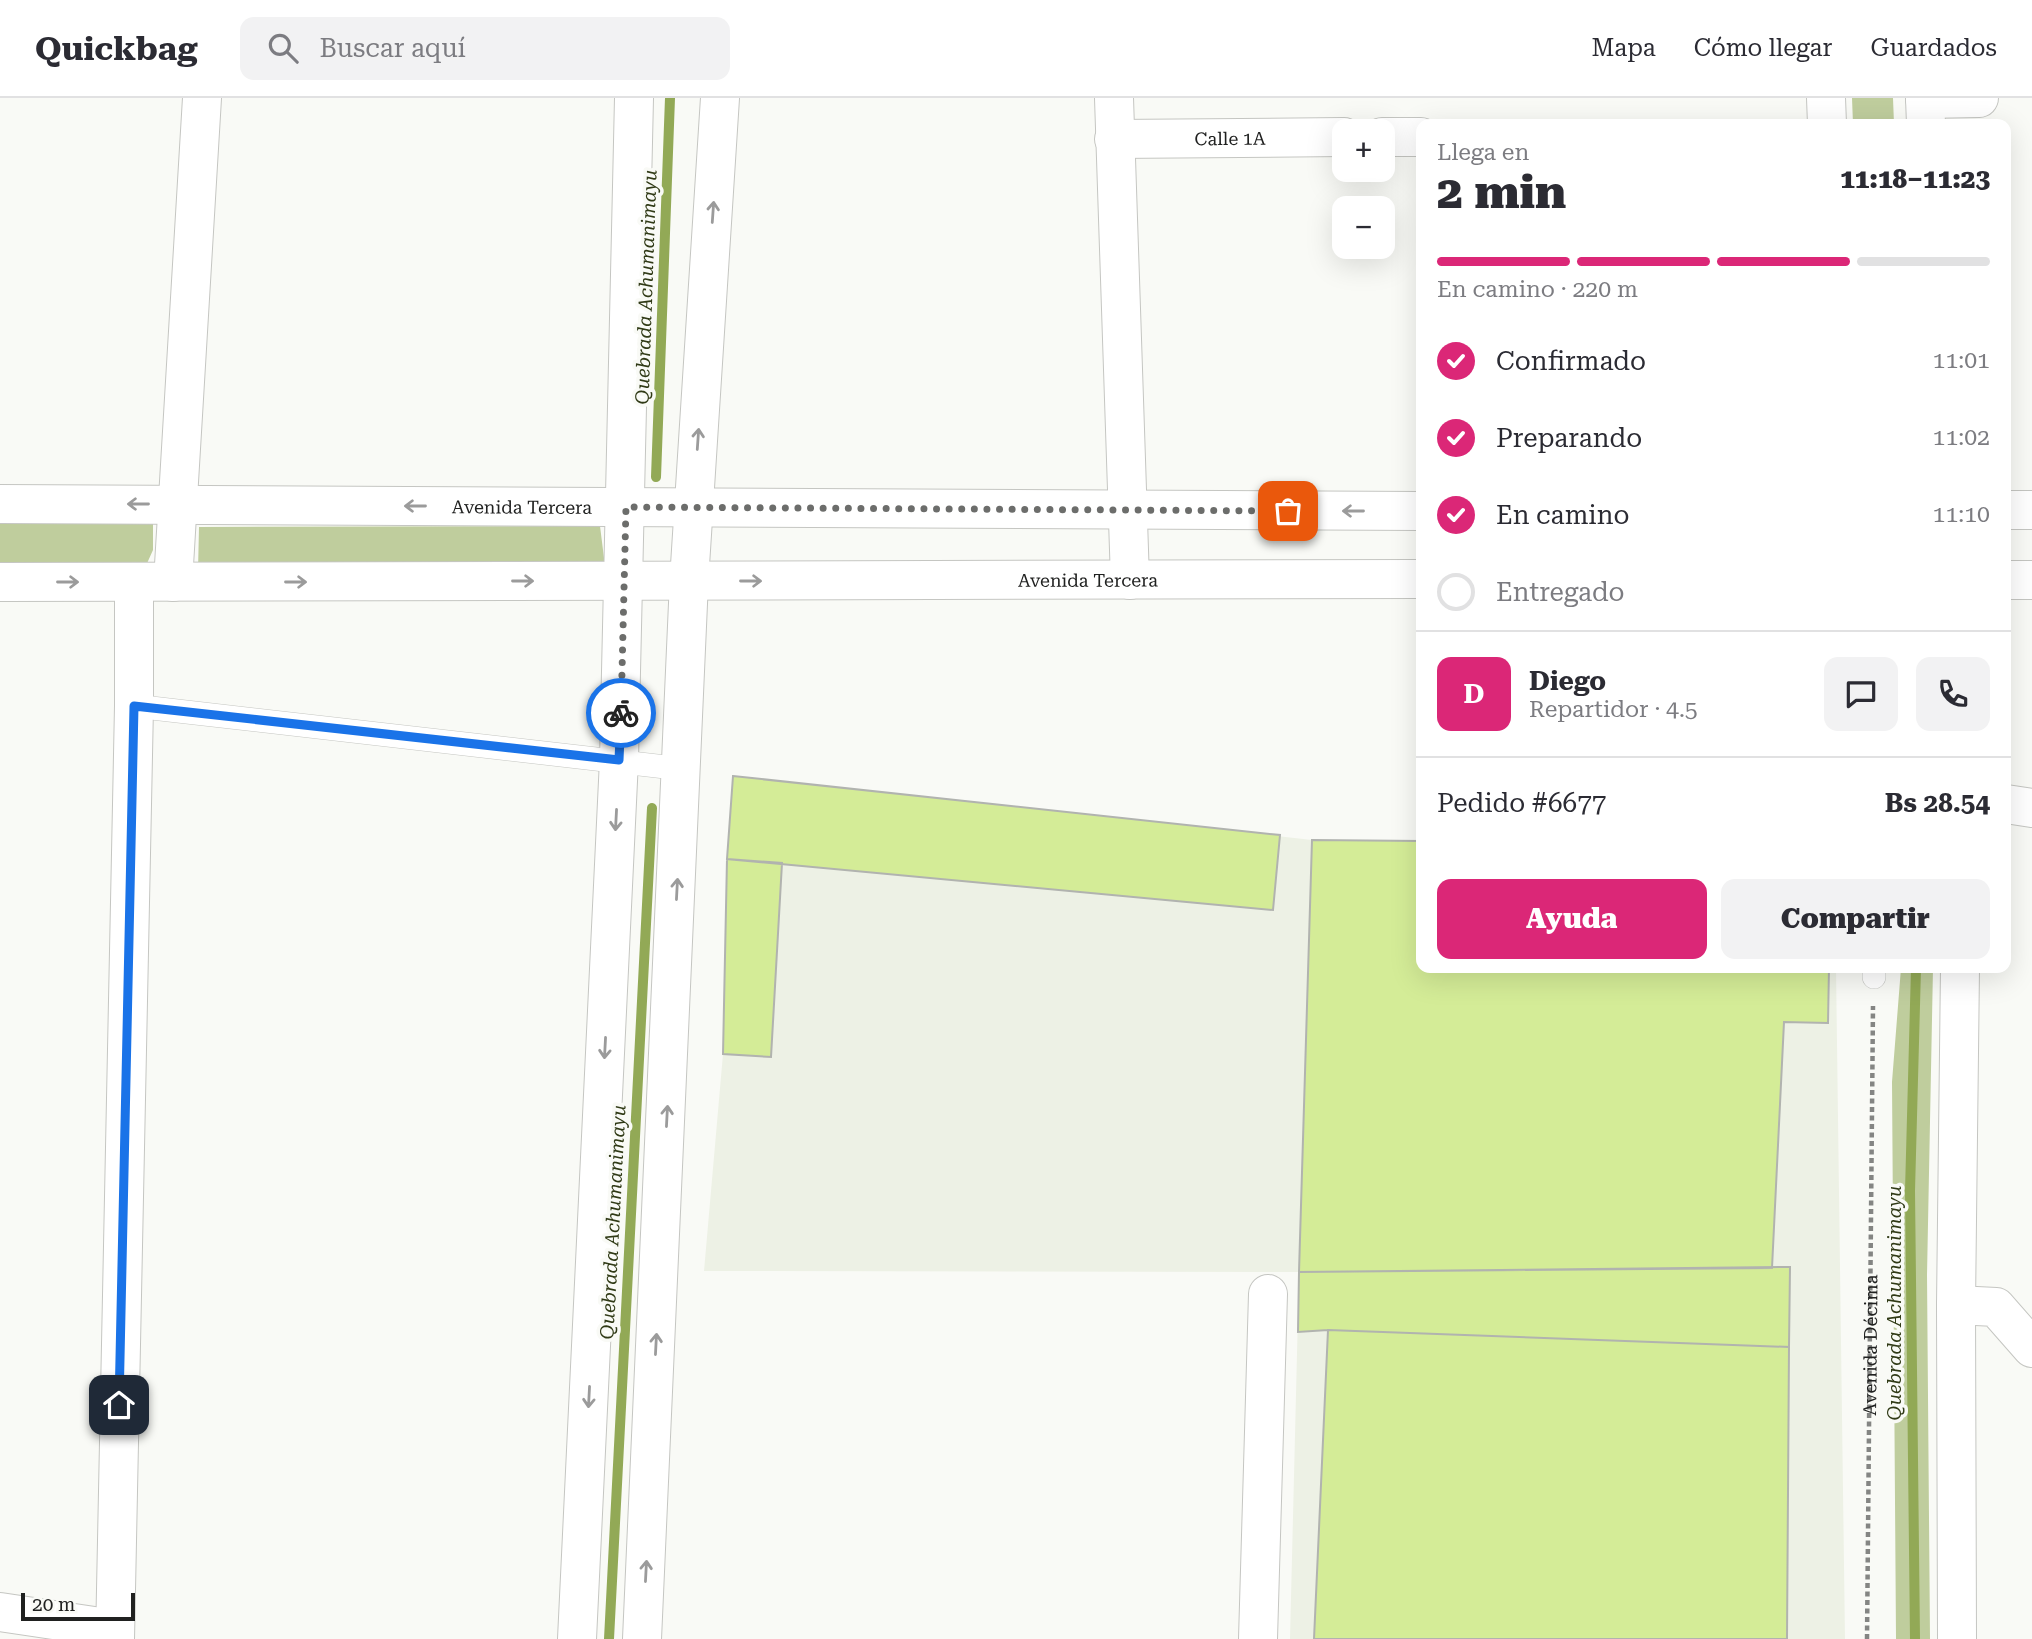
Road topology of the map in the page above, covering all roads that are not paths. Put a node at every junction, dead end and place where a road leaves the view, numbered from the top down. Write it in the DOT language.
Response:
graph roads {
  1 [pos="202,98"];
  2 [pos="634,98"];
  3 [pos="720,98"];
  4 [pos="1114,98"];
  5 [pos="1826,98"];
  6 [pos="1925,98"];
  7 [pos="1979,98"];
  8 [pos="1828,119"];
  9 [pos="1926,119"];
  10 [pos="1395,137"];
  11 [pos="1416,137"];
  12 [pos="1332,138"];
  13 [pos="1114,139"];
  14 [pos="0,504"];
  15 [pos="179,505"];
  16 [pos="626,507"];
  17 [pos="693,507"];
  18 [pos="1129,510"];
  19 [pos="2011,510"];
  20 [pos="2032,510"];
  21 [pos="1416,511"];
  22 [pos="1416,579"];
  23 [pos="1130,580"];
  24 [pos="2011,580"];
  25 [pos="2032,580"];
  26 [pos="625,581"];
  27 [pos="689,581"];
  28 [pos="0,582"];
  29 [pos="134,582"];
  30 [pos="173,582"];
  31 [pos="134,706"];
  32 [pos="619,760"];
  33 [pos="683,769"];
  34 [pos="2011,805"];
  35 [pos="2032,808"];
  36 [pos="1961,973"];
  37 [pos="1268,1294"];
  38 [pos="1956,1305"];
  39 [pos="2032,1348"];
  40 [pos="0,1612"];
  41 [pos="115,1634"];
  42 [pos="577,1639"];
  43 [pos="642,1639"];
  44 [pos="1258,1639"];
  45 [pos="1957,1639"];
  1 -- 15 [label="street"];
  2 -- 16 [label="street"];
  17 -- 3 [label="street, one-way"];
  4 -- 13 [label="street"];
  5 -- 8 [label="street"];
  6 -- 7 [label="street"];
  6 -- 9 [label="street"];
  10 -- 11 [label="street"];
  12 -- 13 [label="street, Calle 1A"];
  13 -- 18 [label="street"];
  15 -- 14 [label="street, Avenida Tercera, one-way"];
  16 -- 15 [label="street, Avenida Tercera, one-way"];
  15 -- 30 [label="street"];
  16 -- 17 [label="street, Avenida Tercera"];
  16 -- 26 [label="street"];
  17 -- 18 [label="street, Avenida Tercera"];
  17 -- 27 [label="street"];
  21 -- 18 [label="street, Avenida Tercera, one-way"];
  18 -- 23 [label="street"];
  19 -- 20 [label="street"];
  22 -- 23 [label="street, Avenida Tercera"];
  27 -- 23 [label="street, Avenida Tercera, one-way"];
  24 -- 25 [label="street"];
  26 -- 27 [label="street, Avenida Tercera"];
  30 -- 26 [label="street, Avenida Tercera, one-way"];
  26 -- 32 [label="street"];
  27 -- 33 [label="street"];
  28 -- 29 [label="street, Avenida Tercera, one-way"];
  29 -- 30 [label="street, Avenida Tercera"];
  29 -- 31 [label="street"];
  31 -- 32 [label="lane"];
  31 -- 41 [label="street"];
  32 -- 33 [label="lane"];
  32 -- 42 [label="street, one-way"];
  43 -- 33 [label="street, one-way"];
  34 -- 35 [label="street"];
  36 -- 38 [label="street"];
  37 -- 44 [label="street"];
  38 -- 39 [label="street"];
  38 -- 45 [label="street"];
  40 -- 41 [label="street"];
}
